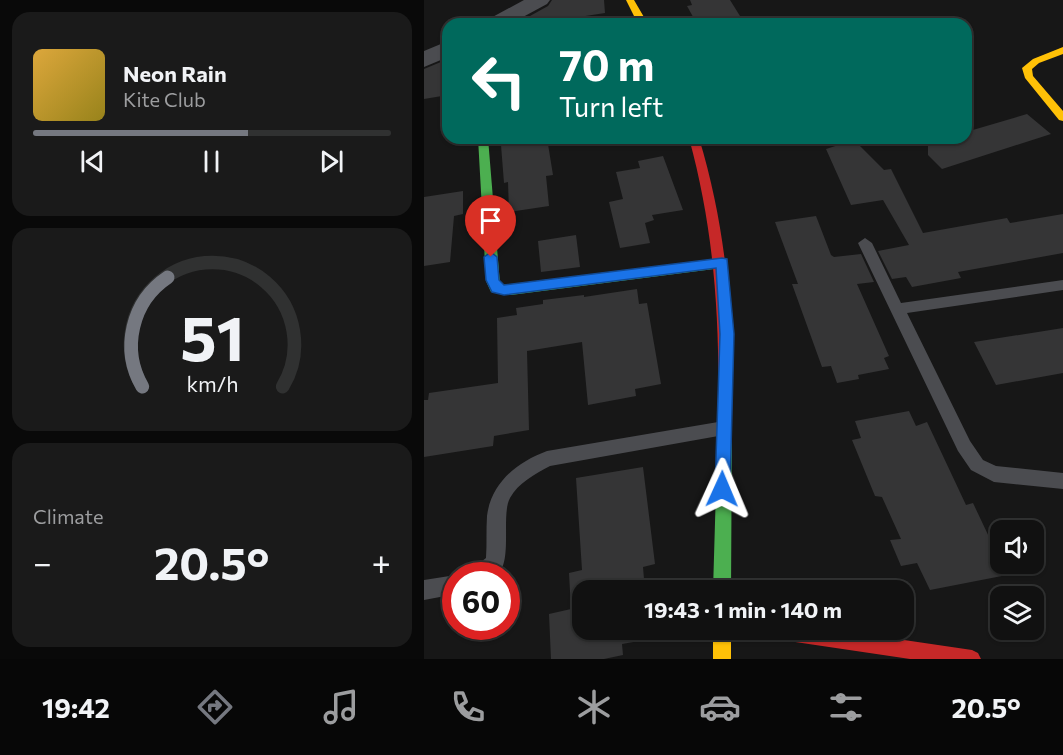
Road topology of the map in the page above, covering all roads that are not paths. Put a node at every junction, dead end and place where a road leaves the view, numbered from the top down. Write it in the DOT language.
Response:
graph roads {
  1 [pos="540,0"];
  2 [pos="630,0"];
  3 [pos="506,18"];
  4 [pos="640,18"];
  5 [pos="1063,50"];
  6 [pos="442,51"];
  7 [pos="424,60"];
  8 [pos="1063,118"];
  9 [pos="483,144"];
  10 [pos="696,144"];
  11 [pos="865,243"];
  12 [pos="722,262"];
  13 [pos="1063,285"];
  14 [pos="897,309"];
  15 [pos="724,428"];
  16 [pos="1063,481"];
  17 [pos="495,562"];
  18 [pos="722,580"];
  19 [pos="442,587"];
  20 [pos="424,590"];
  21 [pos="722,640"];
  22 [pos="843,640"];
  23 [pos="722,659"];
  24 [pos="972,659"];
  1 -- 3 [label="street"];
  2 -- 4 [label="street"];
  5 -- 8 [label="street"];
  6 -- 7 [label="street"];
  9 -- 12 [label="street"];
  10 -- 12 [label="street"];
  11 -- 14 [label="lane"];
  12 -- 15 [label="street"];
  13 -- 14 [label="lane"];
  14 -- 16 [label="lane"];
  15 -- 17 [label="lane"];
  15 -- 18 [label="street"];
  19 -- 20 [label="lane"];
  21 -- 23 [label="street"];
  22 -- 24 [label="street"];
}
